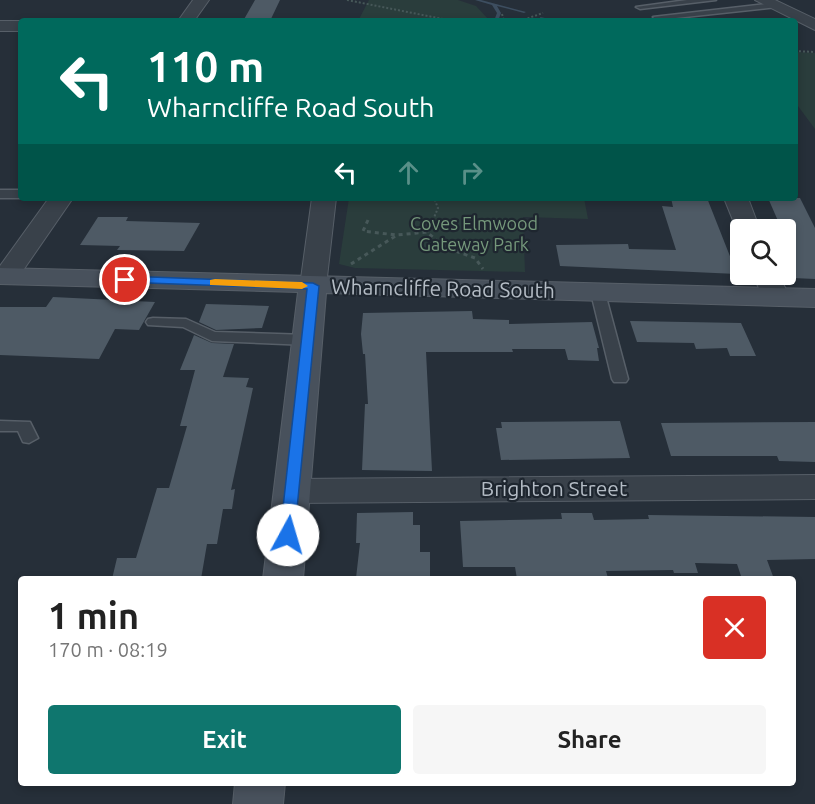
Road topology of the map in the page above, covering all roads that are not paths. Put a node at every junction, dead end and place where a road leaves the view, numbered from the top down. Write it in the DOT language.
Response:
graph roads {
  1 [pos="201,0"];
  2 [pos="713,0"];
  3 [pos="769,3"];
  4 [pos="640,7"];
  5 [pos="657,17"];
  6 [pos="188,18"];
  7 [pos="815,25"];
  8 [pos="0,26"];
  9 [pos="18,26"];
  10 [pos="59,201"];
  11 [pos="324,201"];
  12 [pos="737,201"];
  13 [pos="744,219"];
  14 [pos="3,276"];
  15 [pos="314,278"];
  16 [pos="770,286"];
  17 [pos="598,293"];
  18 [pos="815,298"];
  19 [pos="153,322"];
  20 [pos="308,340"];
  21 [pos="621,379"];
  22 [pos="0,426"];
  23 [pos="29,438"];
  24 [pos="815,487"];
  25 [pos="293,491"];
  26 [pos="283,576"];
  27 [pos="260,786"];
  28 [pos="258,804"];
  1 -- 6 [label="street"];
  2 -- 4 [label="lane"];
  3 -- 5 [label="lane"];
  3 -- 7 [label="street"];
  8 -- 9 [label="street"];
  10 -- 14 [label="street"];
  11 -- 15 [label="street"];
  12 -- 13 [label="street"];
  14 -- 15 [label="main road, Wharncliffe Road South"];
  15 -- 17 [label="main road, Wharncliffe Road South"];
  15 -- 20 [label="main road"];
  16 -- 17 [label="main road, Wharncliffe Road South"];
  16 -- 18 [label="main road, Wharncliffe Road South"];
  17 -- 21 [label="lane"];
  19 -- 20 [label="lane"];
  20 -- 25 [label="main road"];
  22 -- 23 [label="lane"];
  24 -- 25 [label="street, Brighton Street"];
  25 -- 26 [label="main road"];
  27 -- 28 [label="main road"];
}
